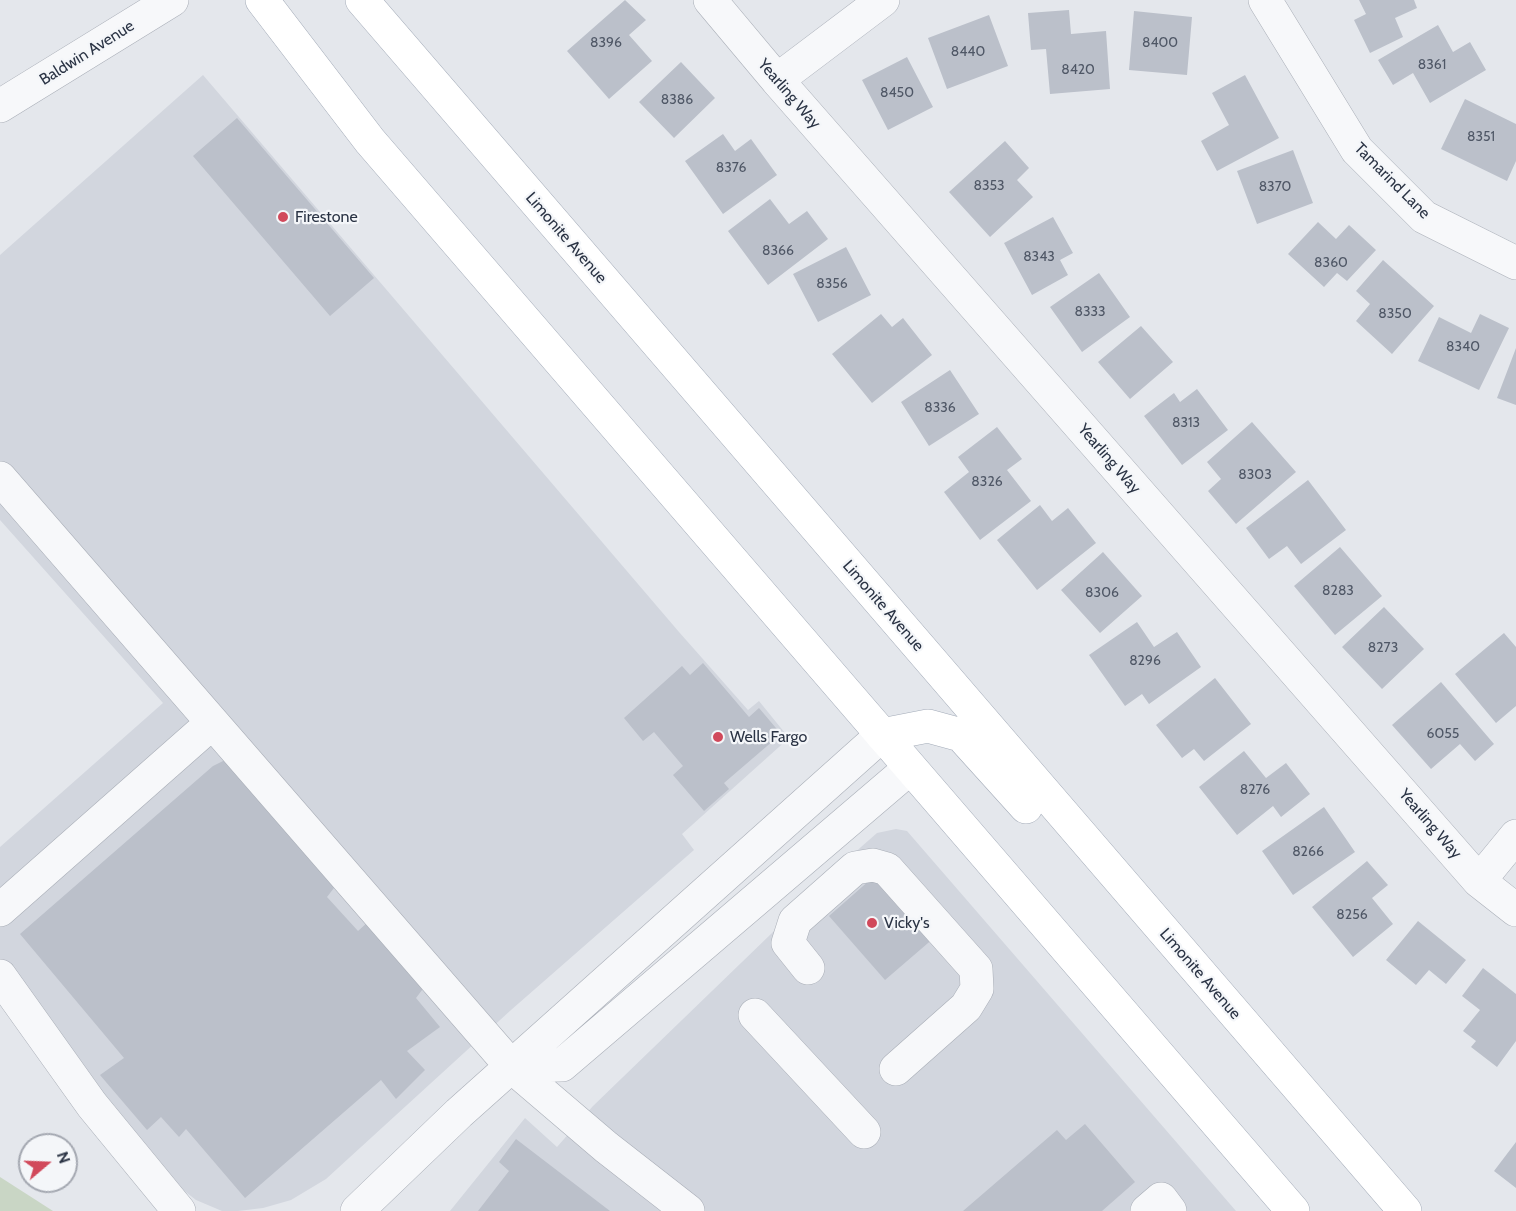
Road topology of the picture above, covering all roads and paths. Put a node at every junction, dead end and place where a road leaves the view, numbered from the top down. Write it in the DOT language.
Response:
graph roads {
  1 [pos="172,0"];
  2 [pos="262,0"];
  3 [pos="362,0"];
  4 [pos="710,0"];
  5 [pos="883,0"];
  6 [pos="1265,0"];
  7 [pos="777,80"];
  8 [pos="0,106"];
  9 [pos="1516,263"];
  10 [pos="0,478"];
  11 [pos="212,723"];
  12 [pos="882,735"];
  13 [pos="910,768"];
  14 [pos="1516,836"];
  15 [pos="1479,881"];
  16 [pos="0,910"];
  17 [pos="1516,910"];
  18 [pos="807,969"];
  19 [pos="0,976"];
  20 [pos="1227,1006"];
  21 [pos="755,1015"];
  22 [pos="512,1066"];
  23 [pos="896,1069"];
  24 [pos="864,1132"];
  25 [pos="372,1207"];
  26 [pos="179,1211"];
  27 [pos="688,1211"];
  28 [pos="1147,1211"];
  29 [pos="1170,1211"];
  30 [pos="1293,1211"];
  31 [pos="1405,1211"];
  1 -- 8 [label="street, Baldwin Avenue"];
  2 -- 12 [label="main road"];
  3 -- 20 [label="main road, Limonite Avenue"];
  4 -- 7 [label="street, Yearling Way"];
  5 -- 7 [label="street"];
  6 -- 9 [label="street, Tamarind Lane"];
  7 -- 15 [label="street, Yearling Way"];
  10 -- 11 [label="street"];
  11 -- 16 [label="street"];
  11 -- 22 [label="street"];
  12 -- 13 [label="main road"];
  12 -- 20 [label="main road"];
  12 -- 22 [label="street"];
  13 -- 22 [label="street"];
  13 -- 30 [label="main road"];
  14 -- 15 [label="street"];
  15 -- 17 [label="street, Yearling Way"];
  18 -- 23 [label="street"];
  19 -- 26 [label="street"];
  20 -- 31 [label="main road, Limonite Avenue"];
  21 -- 24 [label="street"];
  22 -- 25 [label="street"];
  22 -- 27 [label="street"];
  28 -- 29 [label="street"];
}
